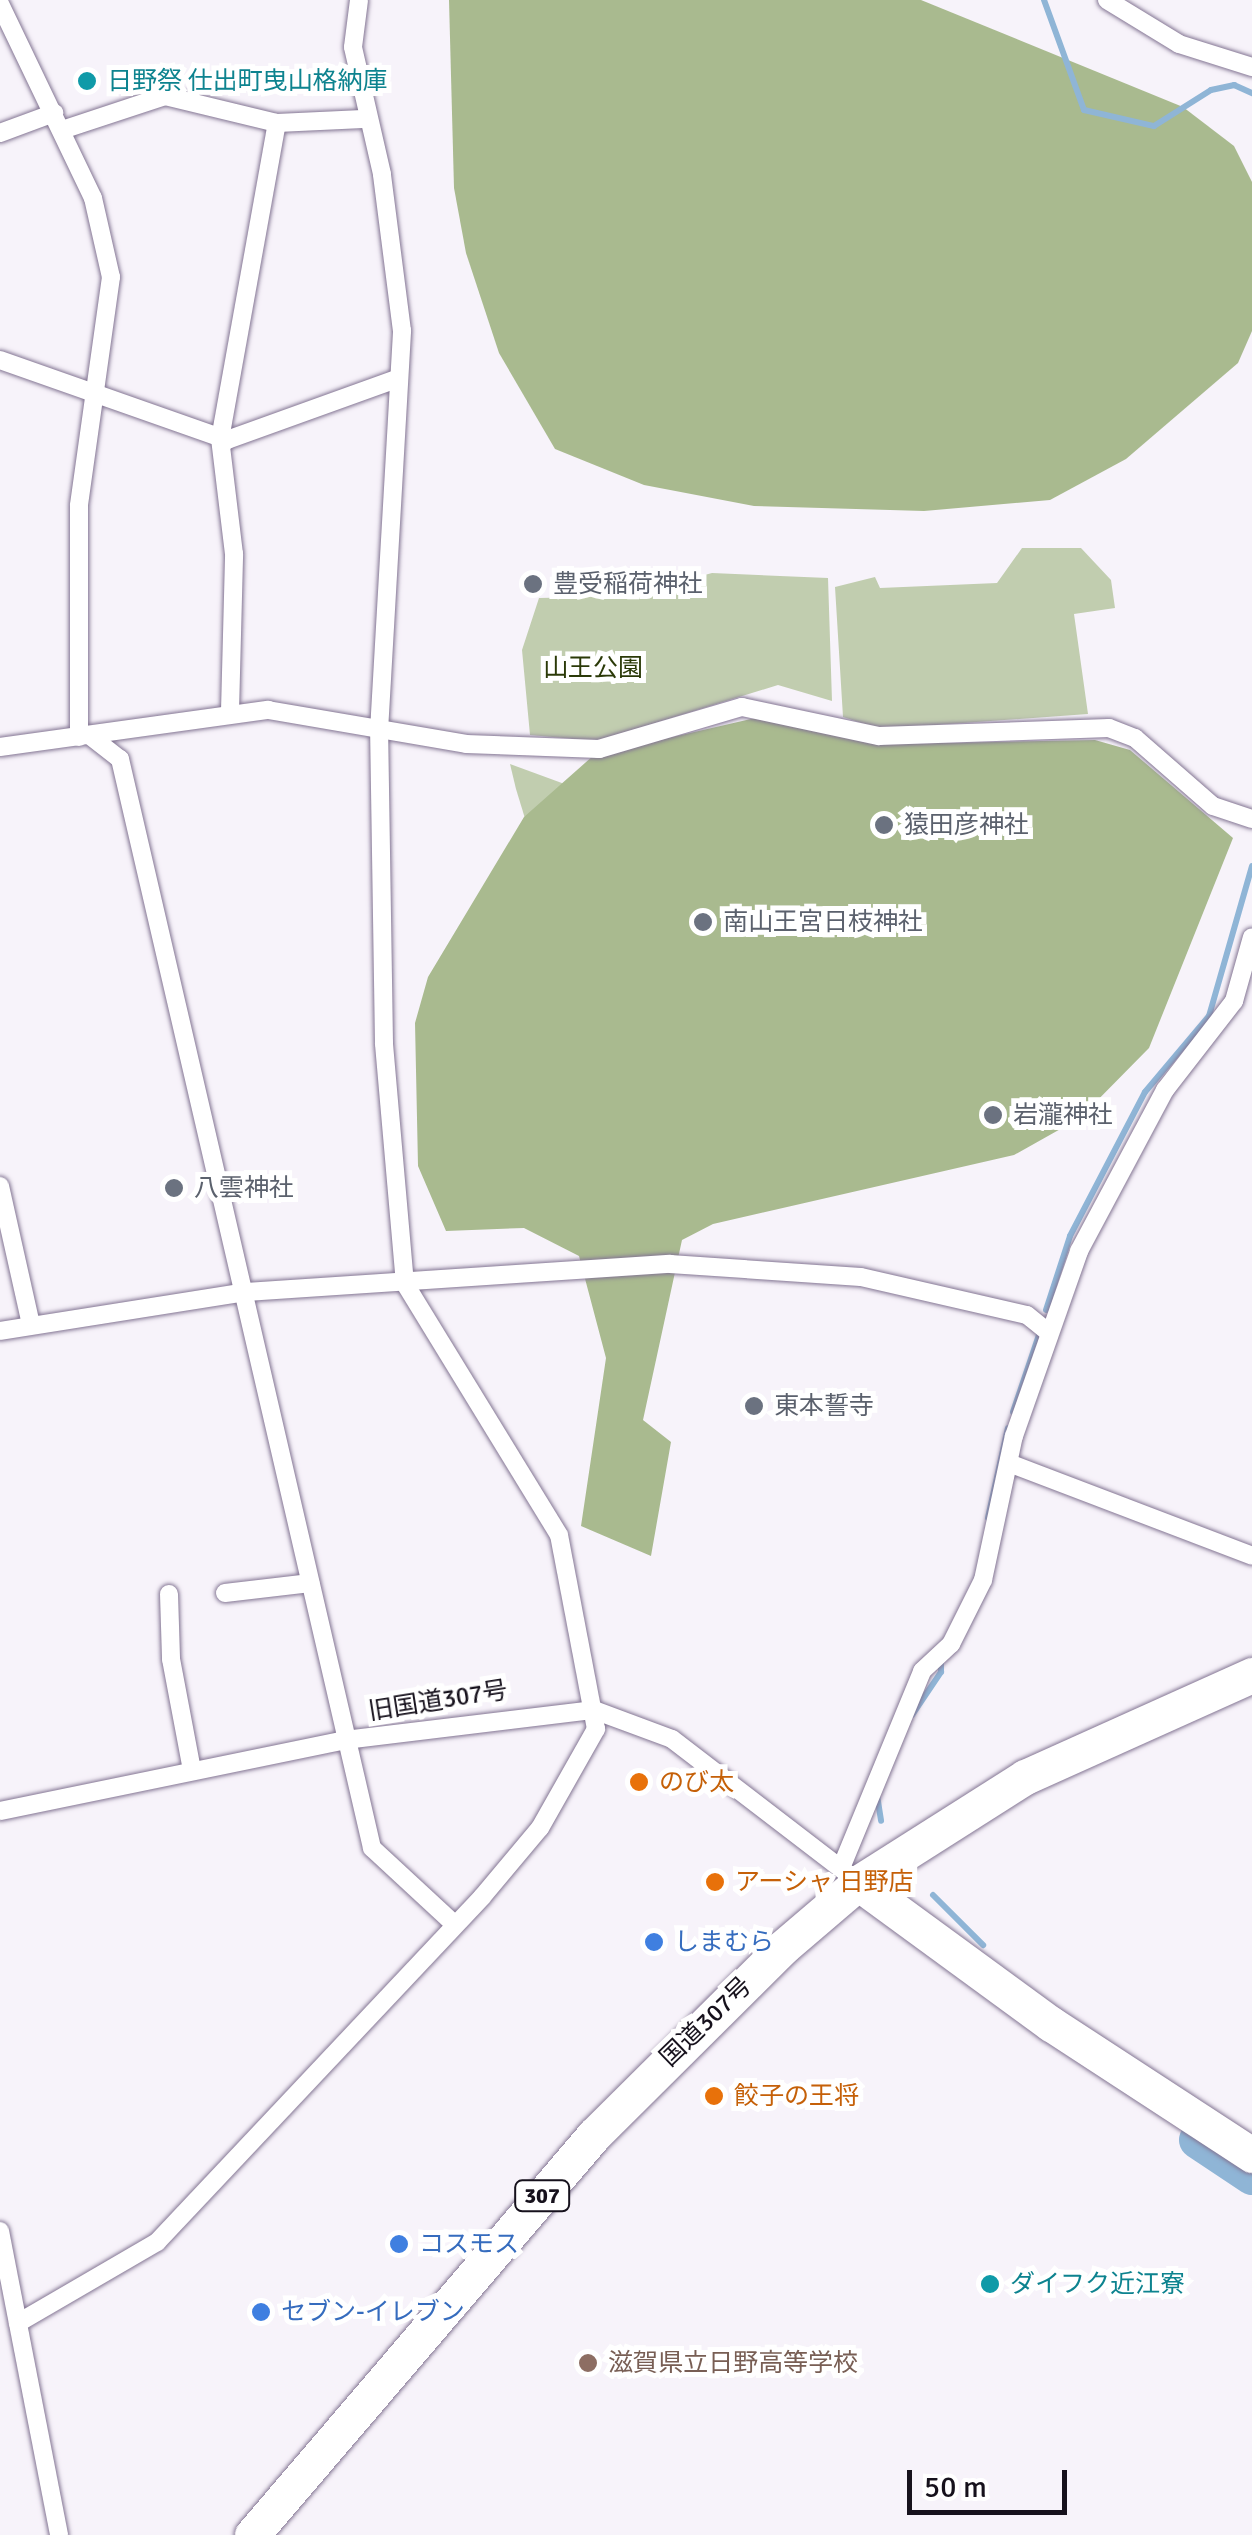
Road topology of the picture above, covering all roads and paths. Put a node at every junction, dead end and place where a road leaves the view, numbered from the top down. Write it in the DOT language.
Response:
graph roads {
  1 [pos="359,0"];
  2 [pos="1107,0"];
  3 [pos="0,4"];
  4 [pos="1252,67"];
  5 [pos="363,119"];
  6 [pos="58,122"];
  7 [pos="276,123"];
  8 [pos="0,133"];
  9 [pos="0,360"];
  10 [pos="399,378"];
  11 [pos="93,394"];
  12 [pos="220,439"];
  13 [pos="230,711"];
  14 [pos="379,731"];
  15 [pos="84,736"];
  16 [pos="0,747"];
  17 [pos="1248,820"];
  18 [pos="1252,938"];
  19 [pos="0,1186"];
  20 [pos="406,1284"];
  21 [pos="246,1292"];
  22 [pos="30,1325"];
  23 [pos="0,1331"];
  24 [pos="1049,1333"];
  25 [pos="1010,1463"];
  26 [pos="1252,1556"];
  27 [pos="310,1583"];
  28 [pos="225,1593"];
  29 [pos="169,1594"];
  30 [pos="1252,1674"];
  31 [pos="594,1710"];
  32 [pos="345,1740"];
  33 [pos="192,1770"];
  34 [pos="0,1811"];
  35 [pos="850,1875"];
  36 [pos="454,1924"];
  37 [pos="1252,2155"];
  38 [pos="0,2231"];
  39 [pos="18,2323"];
  40 [pos="58,2535"];
  41 [pos="252,2535"];
  1 -- 5 [label="street"];
  2 -- 4 [label="street"];
  3 -- 6 [label="street"];
  5 -- 7 [label="street"];
  5 -- 10 [label="street"];
  6 -- 7 [label="street"];
  6 -- 8 [label="street"];
  6 -- 11 [label="street"];
  7 -- 12 [label="street"];
  9 -- 11 [label="street"];
  10 -- 12 [label="street"];
  10 -- 14 [label="street"];
  11 -- 12 [label="street"];
  11 -- 15 [label="street"];
  12 -- 13 [label="street"];
  13 -- 14 [label="street"];
  13 -- 15 [label="street"];
  14 -- 17 [label="street"];
  14 -- 20 [label="street"];
  15 -- 16 [label="street"];
  15 -- 21 [label="street"];
  18 -- 24 [label="street"];
  19 -- 22 [label="street"];
  20 -- 21 [label="street"];
  20 -- 24 [label="street"];
  20 -- 31 [label="street"];
  21 -- 22 [label="street"];
  21 -- 27 [label="street"];
  22 -- 23 [label="street"];
  24 -- 25 [label="street"];
  25 -- 26 [label="street"];
  25 -- 35 [label="street"];
  27 -- 28 [label="street"];
  27 -- 32 [label="street"];
  29 -- 33 [label="street"];
  30 -- 35 [label="highway, 307"];
  31 -- 32 [label="street, 旧国道307号"];
  31 -- 35 [label="street, 旧国道307号"];
  31 -- 36 [label="street"];
  32 -- 33 [label="street, 旧国道307号"];
  32 -- 36 [label="street"];
  33 -- 34 [label="street, 旧国道307号"];
  35 -- 37 [label="highway"];
  35 -- 41 [label="highway, 国道307号 / 307"];
  36 -- 39 [label="street"];
  38 -- 39 [label="street"];
  39 -- 40 [label="street"];
}
